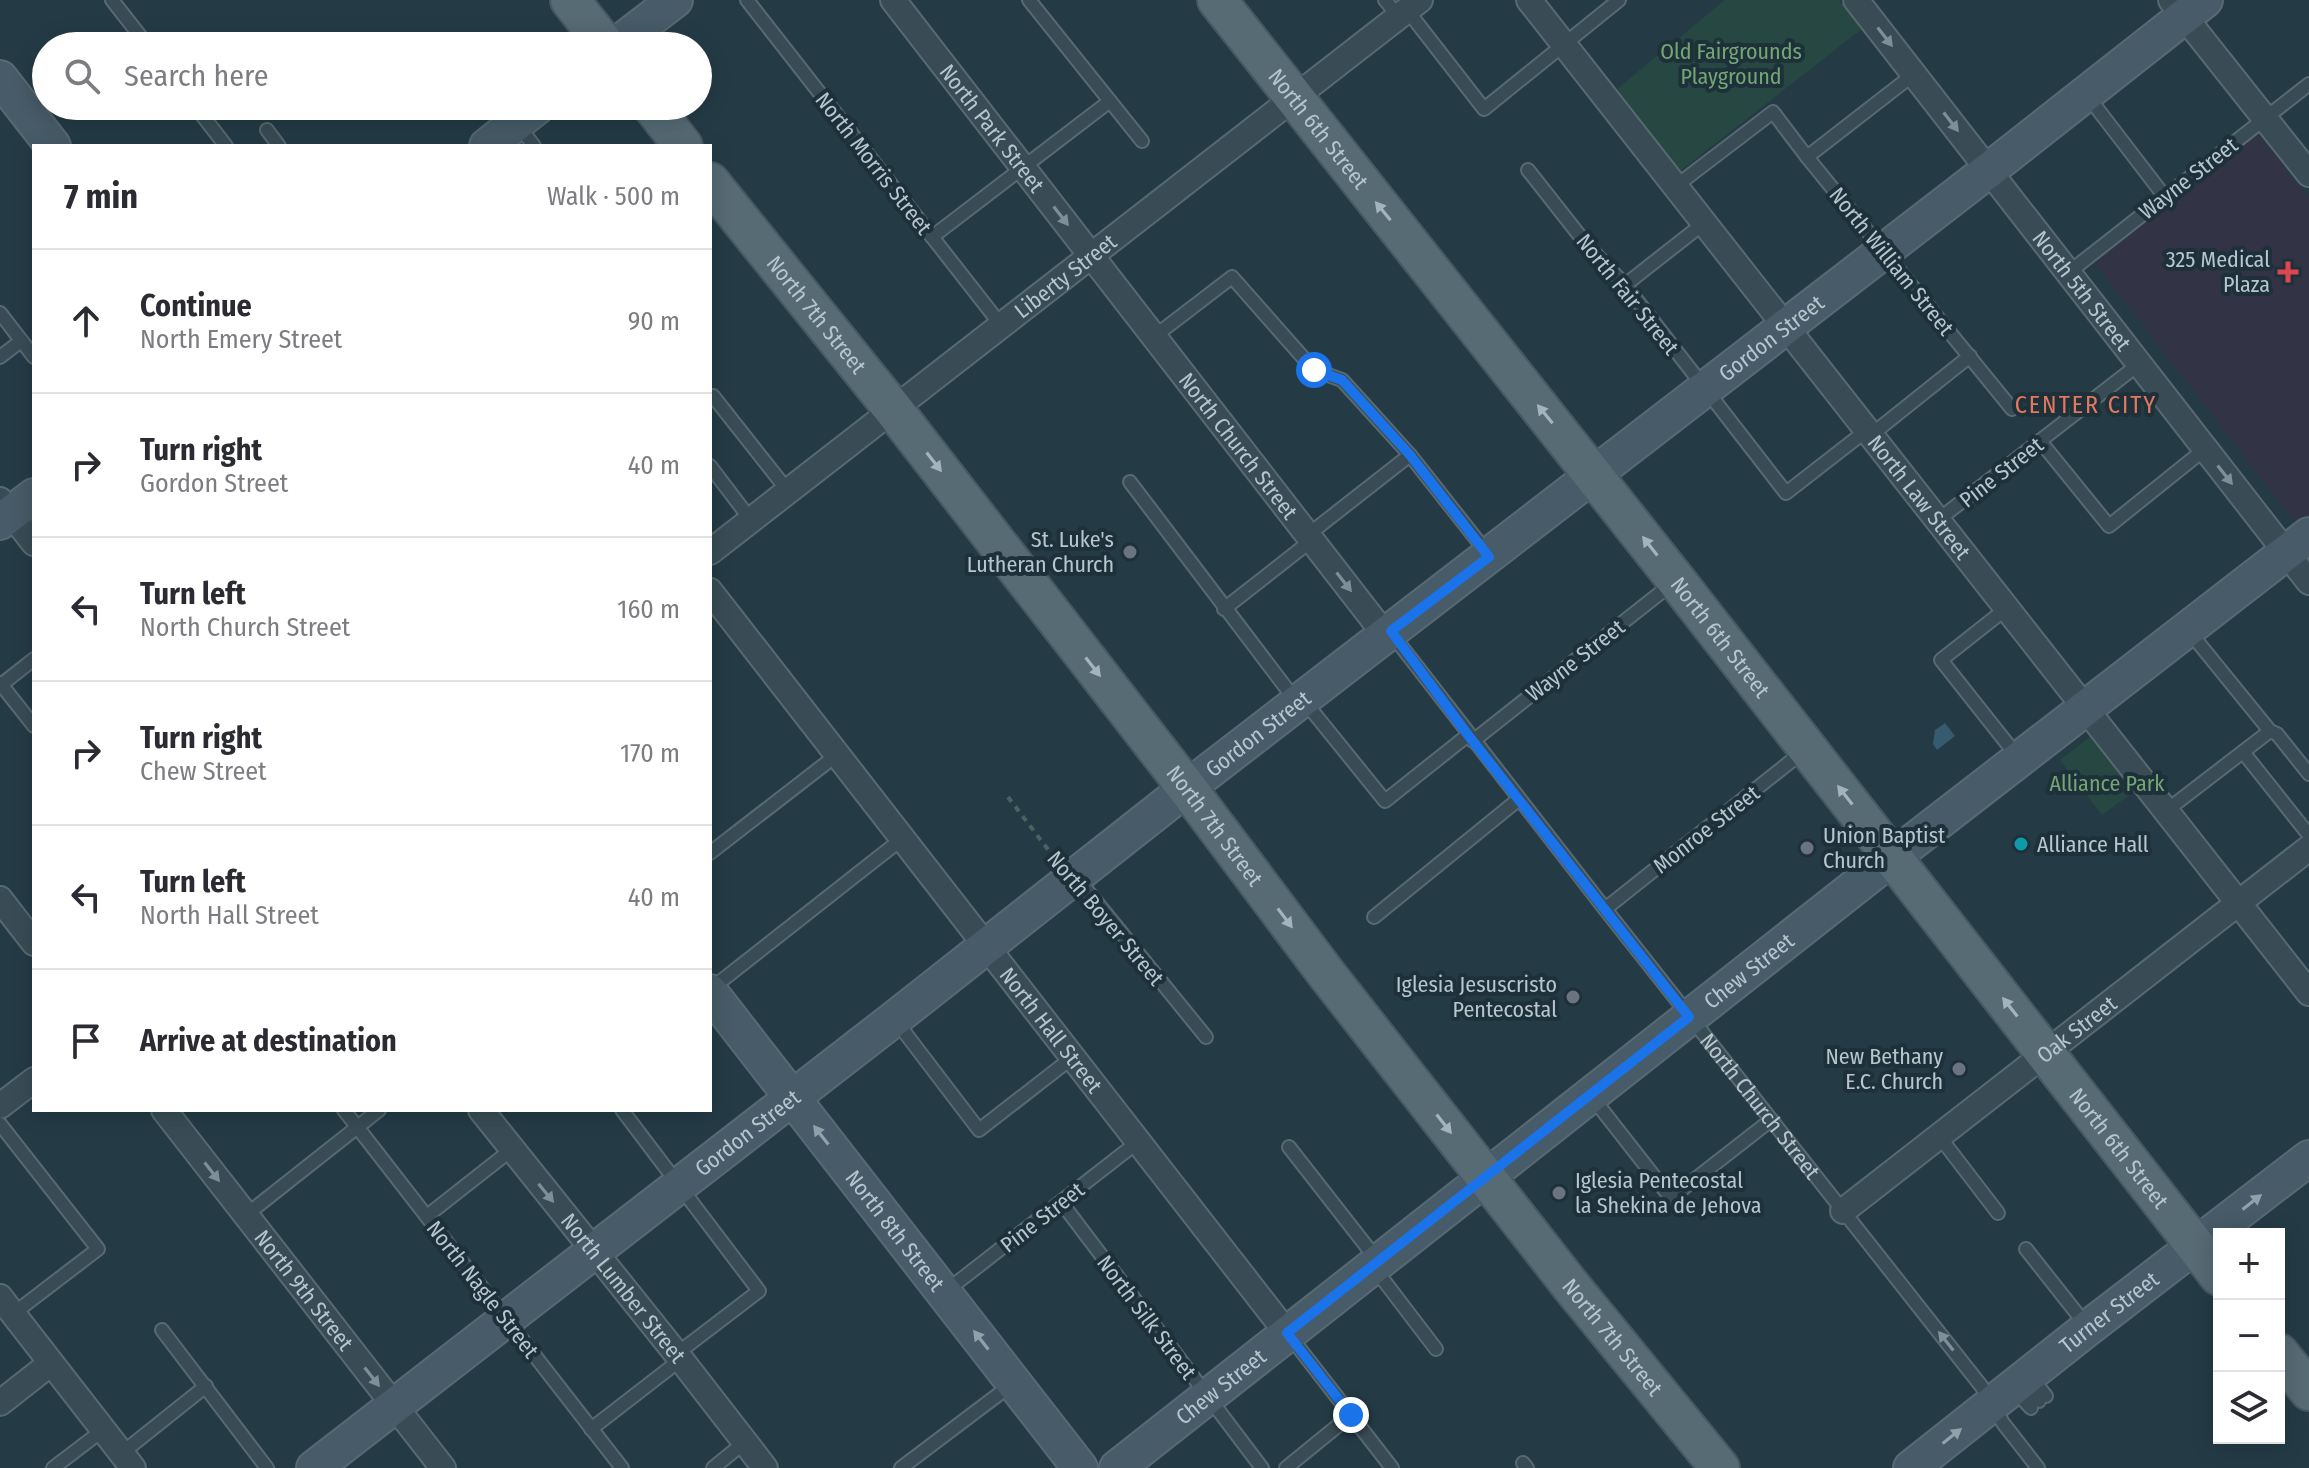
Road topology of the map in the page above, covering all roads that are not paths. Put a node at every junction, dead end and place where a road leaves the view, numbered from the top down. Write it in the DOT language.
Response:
graph roads {
  1 [pos="130,0"];
  2 [pos="570,0"];
  3 [pos="675,0"];
  4 [pos="747,0"];
  5 [pos="893,0"];
  6 [pos="1029,0"];
  7 [pos="1217,0"];
  8 [pos="1529,0"];
  9 [pos="1619,0"];
  10 [pos="1856,0"];
  11 [pos="116,4"];
  12 [pos="2186,5"];
  13 [pos="1403,7"];
  14 [pos="137,32"];
  15 [pos="595,32"];
  16 [pos="633,32"];
  17 [pos="1564,44"];
  18 [pos="1914,74"];
  19 [pos="0,78"];
  20 [pos="2309,84"];
  21 [pos="2085,93"];
  22 [pos="1293,98"];
  23 [pos="1110,101"];
  24 [pos="2265,118"];
  25 [pos="32,119"];
  26 [pos="33,120"];
  27 [pos="206,120"];
  28 [pos="663,120"];
  29 [pos="529,125"];
  30 [pos="267,130"];
  31 [pos="1142,141"];
  32 [pos="51,144"];
  33 [pos="224,144"];
  34 [pos="278,144"];
  35 [pos="491,144"];
  36 [pos="681,144"];
  37 [pos="1807,157"];
  38 [pos="1022,166"];
  39 [pos="1528,170"];
  40 [pos="1989,170"];
  41 [pos="2309,174"];
  42 [pos="712,184"];
  43 [pos="1676,186"];
  44 [pos="2165,197"];
  45 [pos="1704,223"];
  46 [pos="932,237"];
  47 [pos="1884,251"];
  48 [pos="1091,254"];
  49 [pos="2068,273"];
  50 [pos="1625,285"];
  51 [pos="0,313"];
  52 [pos="1001,325"];
  53 [pos="1785,326"];
  54 [pos="1155,336"];
  55 [pos="21,341"];
  56 [pos="32,355"];
  57 [pos="1970,356"];
  58 [pos="0,357"];
  59 [pos="2139,364"];
  60 [pos="1704,389"];
  61 [pos="712,397"];
  62 [pos="893,409"];
  63 [pos="2012,409"];
  64 [pos="1869,433"];
  65 [pos="2040,441"];
  66 [pos="2205,449"];
  67 [pos="1410,455"];
  68 [pos="712,469"];
  69 [pos="1594,475"];
  70 [pos="1130,482"];
  71 [pos="788,491"];
  72 [pos="11,508"];
  73 [pos="751,520"];
  74 [pos="1938,520"];
  75 [pos="1309,537"];
  76 [pos="32,540"];
  77 [pos="2297,544"];
  78 [pos="712,550"];
  79 [pos="1489,557"];
  80 [pos="1676,580"];
  81 [pos="2309,582"];
  82 [pos="712,594"];
  83 [pos="2007,608"];
  84 [pos="1224,609"];
  85 [pos="2187,629"];
  86 [pos="1388,634"];
  87 [pos="32,661"];
  88 [pos="1,684"];
  89 [pos="1301,701"];
  90 [pos="2085,708"];
  91 [pos="32,723"];
  92 [pos="2270,731"];
  93 [pos="1471,738"];
  94 [pos="1808,748"];
  95 [pos="2243,752"];
  96 [pos="838,754"];
  97 [pos="2019,759"];
  98 [pos="2309,774"];
  99 [pos="1187,788"];
  100 [pos="1519,799"];
  101 [pos="2166,811"];
  102 [pos="2309,835"];
  103 [pos="903,838"];
  104 [pos="2309,848"];
  105 [pos="712,851"];
  106 [pos="1893,857"];
  107 [pos="1076,877"];
  108 [pos="0,899"];
  109 [pos="2239,904"];
  110 [pos="1605,909"];
  111 [pos="1374,917"];
  112 [pos="32,940"];
  113 [pos="988,946"];
  114 [pos="712,989"];
  115 [pos="2309,993"];
  116 [pos="712,994"];
  117 [pos="1689,1017"];
  118 [pos="894,1019"];
  119 [pos="1206,1037"];
  120 [pos="2046,1053"];
  121 [pos="1073,1057"];
  122 [pos="32,1082"];
  123 [pos="1590,1094"];
  124 [pos="792,1097"];
  125 [pos="0,1106"];
  126 [pos="166,1112"];
  127 [pos="346,1112"];
  128 [pos="376,1112"];
  129 [pos="482,1112"];
  130 [pos="624,1112"];
  131 [pos="1771,1120"];
  132 [pos="0,1124"];
  133 [pos="357,1127"];
  134 [pos="1939,1136"];
  135 [pos="1139,1141"];
  136 [pos="1289,1147"];
  137 [pos="511,1150"];
  138 [pos="2309,1158"];
  139 [pos="1486,1176"];
  140 [pos="680,1185"];
  141 [pos="1061,1202"];
  142 [pos="1843,1211"];
  143 [pos="1998,1213"];
  144 [pos="246,1215"];
  145 [pos="427,1216"];
  146 [pos="2195,1246"];
  147 [pos="2026,1249"];
  148 [pos="594,1251"];
  149 [pos="1375,1263"];
  150 [pos="2213,1268"];
  151 [pos="944,1293"];
  152 [pos="7,1306"];
  153 [pos="506,1319"];
  154 [pos="2088,1328"];
  155 [pos="162,1330"];
  156 [pos="1287,1333"];
  157 [pos="1436,1349"];
  158 [pos="679,1357"];
  159 [pos="2285,1361"];
  160 [pos="51,1363"];
  161 [pos="1014,1383"];
  162 [pos="206,1386"];
  163 [pos="2309,1391"];
  164 [pos="2024,1393"];
  165 [pos="1207,1397"];
  166 [pos="0,1403"];
  167 [pos="394,1406"];
  168 [pos="1351,1415"];
  169 [pos="591,1429"];
  170 [pos="103,1430"];
  171 [pos="745,1442"];
  172 [pos="127,1461"];
  173 [pos="1920,1466"];
  174 [pos="53,1468"];
  175 [pos="267,1468"];
  176 [pos="314,1468"];
  177 [pos="443,1468"];
  178 [pos="622,1468"];
  179 [pos="713,1468"];
  180 [pos="765,1468"];
  181 [pos="901,1468"];
  182 [pos="1080,1468"];
  183 [pos="1117,1468"];
  184 [pos="1262,1468"];
  185 [pos="1286,1468"];
  186 [pos="1392,1468"];
  187 [pos="1720,1468"];
  188 [pos="2038,1468"];
  1 -- 11 [label="lane"];
  2 -- 15 [label="main road"];
  3 -- 16 [label="street"];
  4 -- 46 [label="lane, North Morris Street"];
  5 -- 38 [label="street, North Park Street"];
  6 -- 23 [label="lane"];
  7 -- 22 [label="main road, North 6th Street"];
  8 -- 17 [label="street, North Law Street"];
  9 -- 17 [label="lane"];
  10 -- 18 [label="street, North 5th Street, one-way"];
  11 -- 14 [label="lane"];
  12 -- 21 [label="street, Gordon Street"];
  12 -- 24 [label="street"];
  13 -- 17 [label="lane"];
  13 -- 22 [label="street, Liberty Street"];
  17 -- 43 [label="street, North Law Street"];
  18 -- 37 [label="lane"];
  18 -- 40 [label="street, North 5th Street, one-way"];
  19 -- 25 [label="street"];
  20 -- 24 [label="lane, Wayne Street"];
  21 -- 40 [label="street, Gordon Street"];
  21 -- 44 [label="lane"];
  22 -- 48 [label="street, Liberty Street"];
  69 -- 22 [label="main road, North 6th Street, one-way"];
  23 -- 31 [label="lane"];
  23 -- 38 [label="lane"];
  24 -- 41 [label="street"];
  24 -- 44 [label="lane, Wayne Street"];
  26 -- 32 [label="street"];
  27 -- 33 [label="lane"];
  28 -- 36 [label="main road"];
  29 -- 35 [label="street"];
  30 -- 34 [label="lane"];
  37 -- 43 [label="lane, North William Street"];
  37 -- 47 [label="lane, North William Street"];
  38 -- 46 [label="lane"];
  38 -- 48 [label="street, North Park Street, one-way"];
  39 -- 50 [label="lane, North Fair Street"];
  40 -- 47 [label="street, Gordon Street"];
  40 -- 49 [label="street, North 5th Street"];
  42 -- 62 [label="main road, North 7th Street"];
  43 -- 45 [label="street, North Law Street"];
  44 -- 49 [label="lane, Wayne Street"];
  45 -- 50 [label="lane"];
  45 -- 53 [label="street, North Law Street"];
  46 -- 52 [label="lane, North Morris Street"];
  47 -- 53 [label="street, Gordon Street"];
  47 -- 57 [label="lane, North William Street"];
  48 -- 52 [label="street, Liberty Street"];
  48 -- 54 [label="street, North Church Street"];
  49 -- 59 [label="street, North 5th Street"];
  50 -- 60 [label="lane, North Fair Street"];
  51 -- 55 [label="lane"];
  52 -- 62 [label="street, Liberty Street"];
  53 -- 60 [label="street, Gordon Street"];
  53 -- 64 [label="street, North Law Street"];
  54 -- 67 [label="lane"];
  54 -- 75 [label="street, North Church Street"];
  55 -- 56 [label="lane"];
  55 -- 58 [label="lane"];
  57 -- 63 [label="lane, North William Street"];
  57 -- 64 [label="lane"];
  59 -- 65 [label="lane, Pine Street"];
  59 -- 66 [label="street, North 5th Street"];
  60 -- 64 [label="lane, North Fair Street"];
  60 -- 69 [label="street, Gordon Street"];
  61 -- 71 [label="lane"];
  62 -- 71 [label="street, Liberty Street"];
  62 -- 99 [label="main road, North 7th Street, one-way"];
  64 -- 74 [label="street, North Law Street"];
  65 -- 66 [label="lane"];
  65 -- 74 [label="lane, Pine Street"];
  66 -- 77 [label="street, North 5th Street, one-way"];
  67 -- 75 [label="lane"];
  67 -- 79 [label="lane"];
  68 -- 73 [label="lane"];
  69 -- 79 [label="street, Gordon Street"];
  80 -- 69 [label="main road, North 6th Street, one-way"];
  70 -- 84 [label="lane"];
  71 -- 73 [label="street, Liberty Street"];
  72 -- 76 [label="street"];
  73 -- 78 [label="street, Liberty Street"];
  74 -- 83 [label="street, North Law Street"];
  75 -- 84 [label="lane"];
  75 -- 86 [label="street, North Church Street, one-way"];
  77 -- 81 [label="street, North 5th Street"];
  77 -- 85 [label="street, Chew Street"];
  79 -- 86 [label="street, Gordon Street"];
  80 -- 93 [label="lane, Wayne Street"];
  80 -- 94 [label="main road, North 6th Street"];
  82 -- 96 [label="street, North Hall Street"];
  83 -- 90 [label="street, North Law Street"];
  83 -- 97 [label="lane"];
  84 -- 89 [label="lane"];
  85 -- 90 [label="street, Chew Street"];
  85 -- 92 [label="lane"];
  86 -- 89 [label="street, Gordon Street"];
  86 -- 93 [label="lane, North Church Street"];
  87 -- 88 [label="lane"];
  88 -- 91 [label="lane"];
  89 -- 93 [label="lane, Wayne Street"];
  89 -- 99 [label="street, Gordon Street"];
  90 -- 97 [label="street, Chew Street"];
  90 -- 101 [label="street, North Law Street"];
  92 -- 95 [label="lane"];
  92 -- 98 [label="lane"];
  93 -- 100 [label="lane, North Church Street"];
  106 -- 94 [label="main road, North 6th Street, one-way"];
  94 -- 110 [label="lane, Monroe Street"];
  95 -- 101 [label="lane"];
  95 -- 102 [label="lane"];
  96 -- 103 [label="street, North Hall Street"];
  96 -- 105 [label="lane"];
  97 -- 106 [label="street, Chew Street"];
  99 -- 107 [label="street, Gordon Street"];
  99 -- 139 [label="main road, North 7th Street, one-way"];
  100 -- 110 [label="lane, North Church Street"];
  100 -- 111 [label="lane"];
  101 -- 109 [label="street, North Law Street"];
  103 -- 113 [label="street, North Hall Street"];
  103 -- 114 [label="lane"];
  104 -- 109 [label="street, Oak Street"];
  106 -- 117 [label="street, Chew Street"];
  120 -- 106 [label="main road, North 6th Street, one-way"];
  107 -- 113 [label="street, Gordon Street"];
  107 -- 119 [label="lane, North Boyer Street"];
  108 -- 112 [label="street"];
  109 -- 115 [label="street, North Law Street"];
  109 -- 120 [label="street, Oak Street"];
  110 -- 117 [label="lane, North Church Street"];
  113 -- 118 [label="street, Gordon Street"];
  113 -- 121 [label="street, North Hall Street"];
  116 -- 124 [label="street, North 8th Street"];
  117 -- 123 [label="street, Chew Street"];
  117 -- 131 [label="lane, North Church Street"];
  118 -- 121 [label="lane"];
  118 -- 124 [label="street, Gordon Street"];
  120 -- 134 [label="street, Oak Street"];
  120 -- 146 [label="main road, North 6th Street"];
  121 -- 135 [label="street, North Hall Street"];
  122 -- 125 [label="street"];
  123 -- 131 [label="lane"];
  123 -- 139 [label="street, Chew Street"];
  124 -- 140 [label="street, Gordon Street"];
  151 -- 124 [label="street, North 8th Street, one-way"];
  126 -- 144 [label="street, North 9th Street, one-way"];
  127 -- 133 [label="lane, North Nagle Street"];
  128 -- 133 [label="lane"];
  129 -- 137 [label="street, North Lumber Street"];
  130 -- 140 [label="lane"];
  131 -- 142 [label="lane, North Church Street"];
  132 -- 152 [label="lane"];
  133 -- 144 [label="lane"];
  133 -- 145 [label="lane, North Nagle Street"];
  134 -- 142 [label="street, Oak Street"];
  134 -- 143 [label="lane"];
  135 -- 141 [label="lane, Pine Street"];
  135 -- 156 [label="street, North Hall Street"];
  136 -- 149 [label="lane"];
  137 -- 145 [label="lane"];
  137 -- 148 [label="street, North Lumber Street, one-way"];
  146 -- 138 [label="street, Turner Street, one-way"];
  139 -- 149 [label="street, Chew Street"];
  139 -- 187 [label="main road, North 7th Street"];
  140 -- 148 [label="street, Gordon Street"];
  140 -- 158 [label="lane"];
  141 -- 151 [label="lane, Pine Street"];
  141 -- 165 [label="lane, North Silk Street"];
  164 -- 142 [label="lane, North Church Street, one-way"];
  144 -- 167 [label="street, North 9th Street, one-way"];
  145 -- 153 [label="lane, North Nagle Street"];
  146 -- 150 [label="main road, North 6th Street"];
  146 -- 154 [label="street, Turner Street"];
  147 -- 154 [label="lane"];
  148 -- 153 [label="street, Gordon Street"];
  148 -- 158 [label="street, North Lumber Street"];
  149 -- 156 [label="street, Chew Street"];
  149 -- 157 [label="lane"];
  161 -- 151 [label="street, North 8th Street, one-way"];
  152 -- 160 [label="street"];
  153 -- 167 [label="street, Gordon Street"];
  153 -- 169 [label="lane, North Nagle Street"];
  154 -- 164 [label="street, Turner Street"];
  155 -- 162 [label="lane"];
  156 -- 165 [label="street, Chew Street"];
  156 -- 168 [label="lane, North Hall Street"];
  158 -- 169 [label="lane"];
  158 -- 171 [label="street, North Lumber Street"];
  159 -- 163 [label="main road"];
  160 -- 166 [label="street"];
  160 -- 170 [label="street"];
  161 -- 181 [label="lane"];
  161 -- 182 [label="street, North 8th Street"];
  162 -- 172 [label="lane"];
  162 -- 175 [label="lane"];
  173 -- 164 [label="street, Turner Street, one-way"];
  164 -- 188 [label="lane, North Church Street"];
  165 -- 183 [label="street, Chew Street"];
  165 -- 184 [label="lane, North Silk Street"];
  167 -- 176 [label="street, Gordon Street"];
  167 -- 177 [label="street, North 9th Street"];
  168 -- 185 [label="lane"];
  168 -- 186 [label="lane, North Hall Street"];
  169 -- 178 [label="lane, North Nagle Street"];
  170 -- 172 [label="street"];
  170 -- 174 [label="lane"];
  171 -- 179 [label="lane"];
  171 -- 180 [label="street, North Lumber Street"];
}
